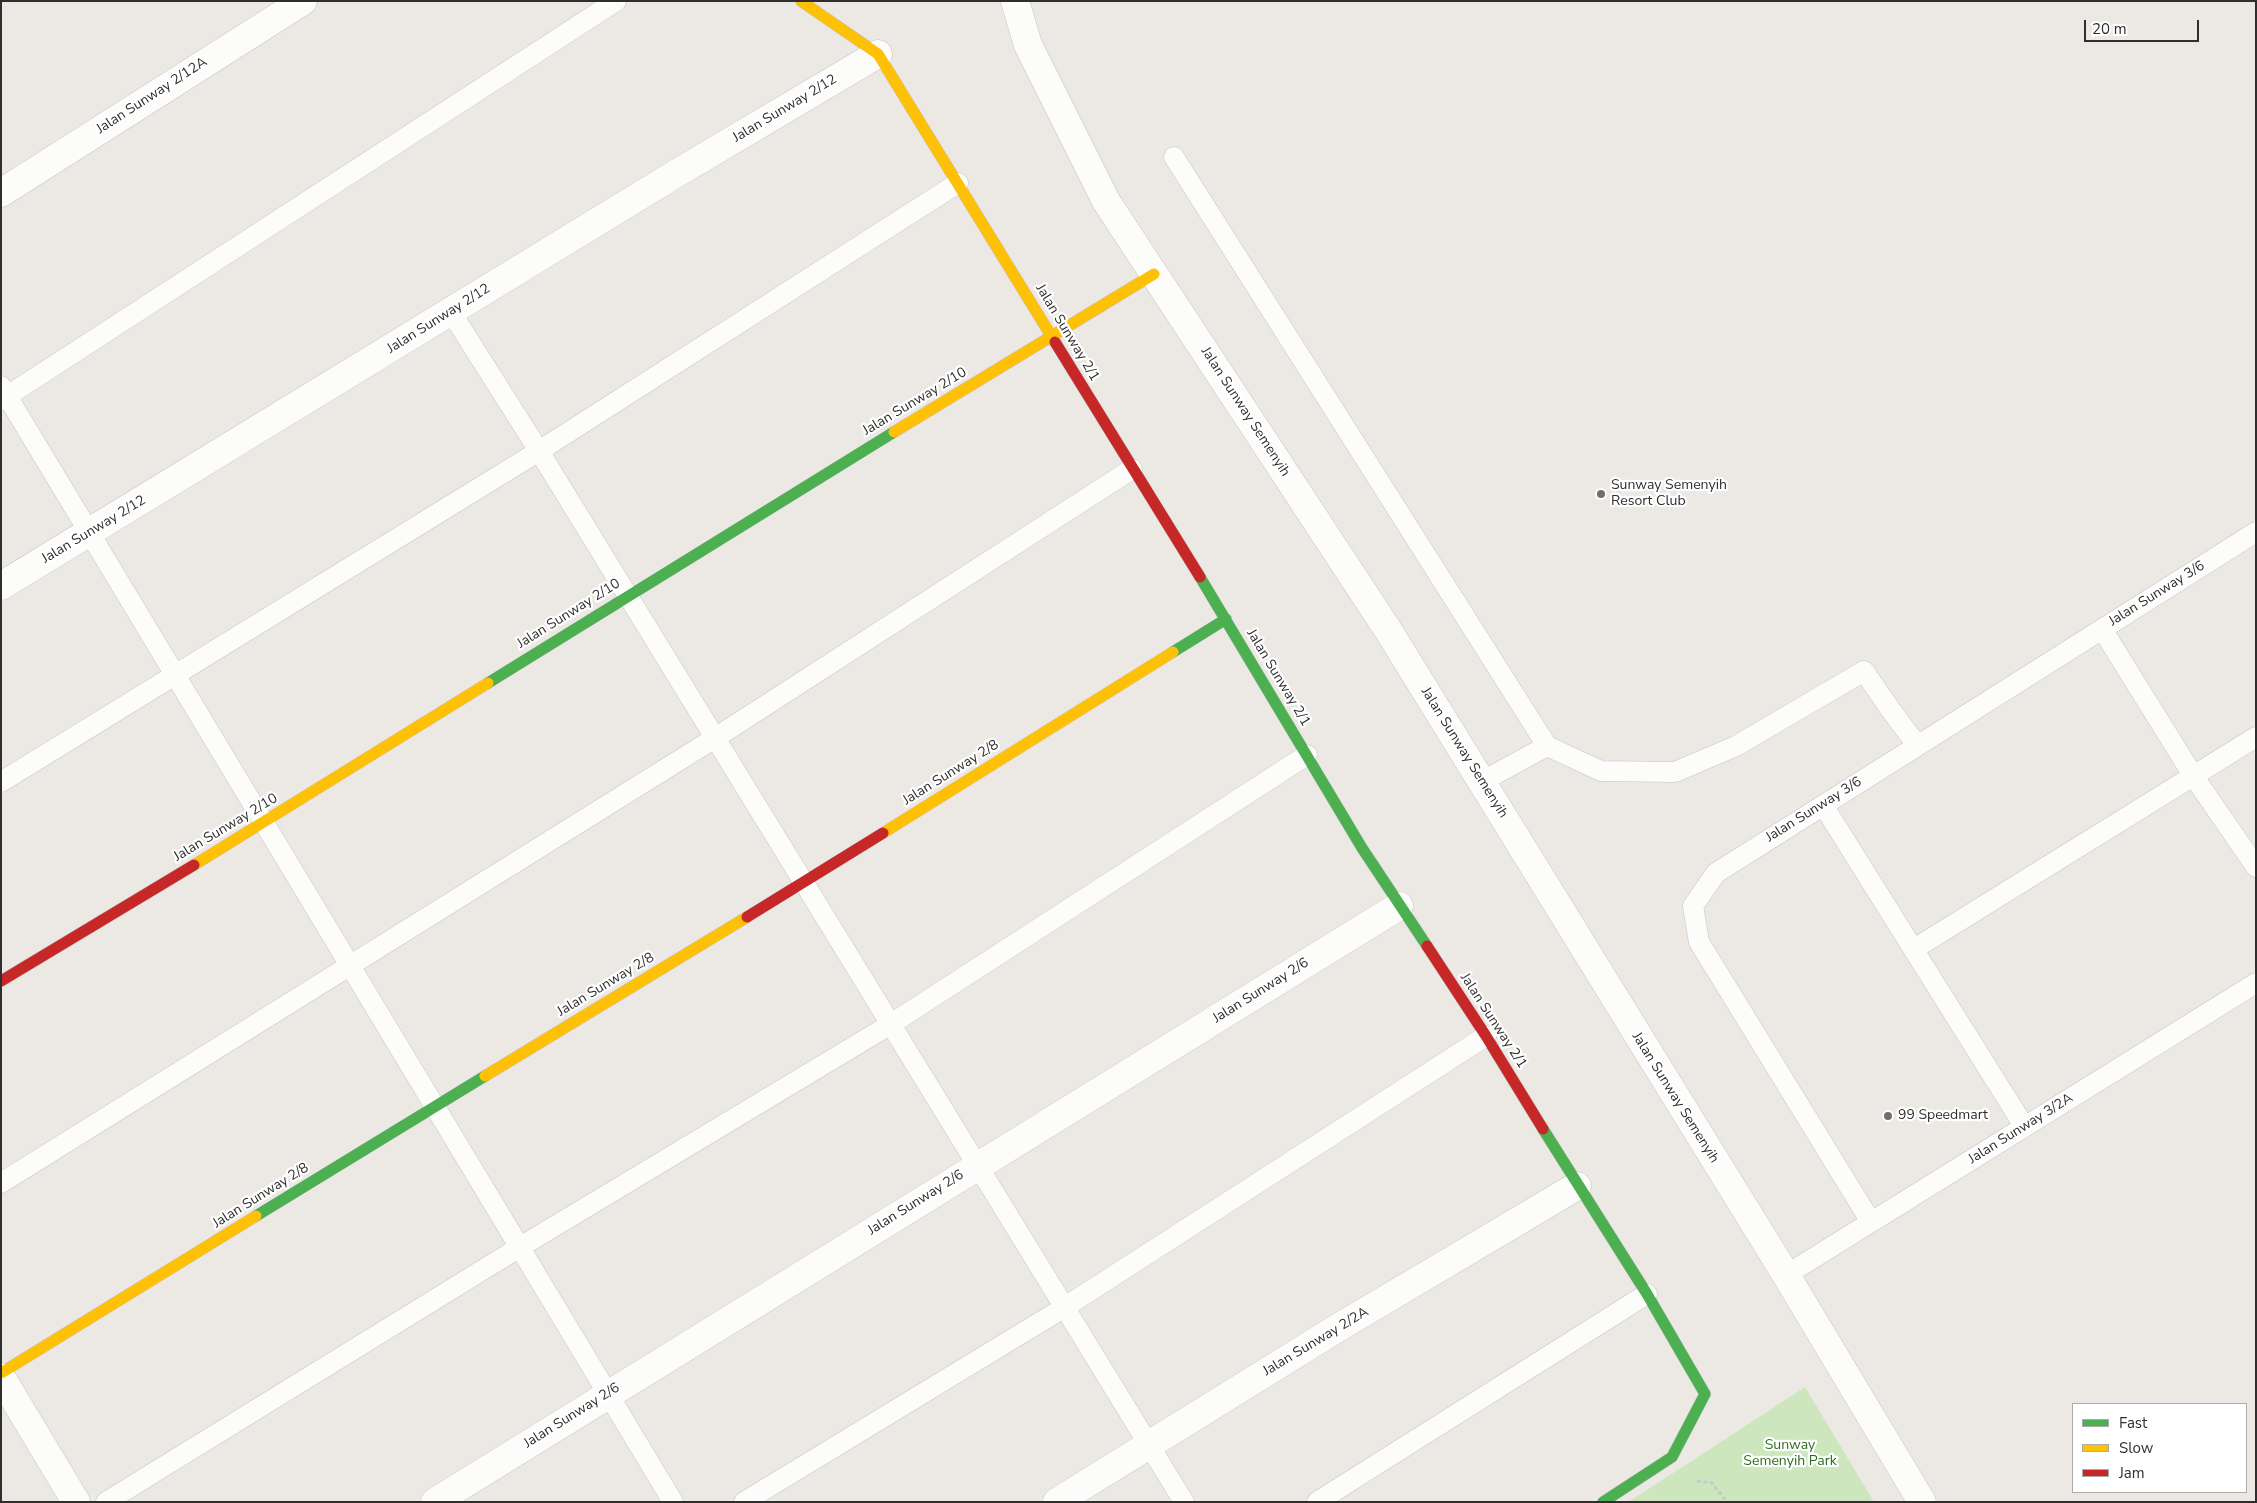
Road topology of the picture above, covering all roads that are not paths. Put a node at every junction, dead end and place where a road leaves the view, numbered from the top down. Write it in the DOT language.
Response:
graph roads {
  1 [pos="303,1"];
  2 [pos="616,1"];
  3 [pos="802,1"];
  4 [pos="1015,1"];
  5 [pos="878,54"];
  6 [pos="1174,156"];
  7 [pos="958,183"];
  8 [pos="1,193"];
  9 [pos="1154,274"];
  10 [pos="451,312"];
  11 [pos="1052,336"];
  12 [pos="3,394"];
  13 [pos="539,451"];
  14 [pos="1132,469"];
  15 [pos="2256,532"];
  16 [pos="90,533"];
  17 [pos="1,586"];
  18 [pos="627,595"];
  19 [pos="1226,619"];
  20 [pos="2102,629"];
  21 [pos="176,674"];
  22 [pos="2256,737"];
  23 [pos="715,738"];
  24 [pos="1918,745"];
  25 [pos="1547,746"];
  26 [pos="1307,755"];
  27 [pos="2194,777"];
  28 [pos="1,782"];
  29 [pos="1482,782"];
  30 [pos="1823,805"];
  31 [pos="264,823"];
  32 [pos="2256,867"];
  33 [pos="804,883"];
  34 [pos="1399,906"];
  35 [pos="1914,949"];
  36 [pos="350,965"];
  37 [pos="1,981"];
  38 [pos="2256,983"];
  39 [pos="891,1024"];
  40 [pos="1486,1036"];
  41 [pos="435,1106"];
  42 [pos="2024,1126"];
  43 [pos="977,1165"];
  44 [pos="1,1183"];
  45 [pos="1577,1186"];
  46 [pos="1871,1222"];
  47 [pos="520,1247"];
  48 [pos="1786,1275"];
  49 [pos="1647,1294"];
  50 [pos="1065,1307"];
  51 [pos="1,1373"];
  52 [pos="1,1377"];
  53 [pos="608,1394"];
  54 [pos="1149,1445"];
  55 [pos="76,1502"];
  56 [pos="106,1502"];
  57 [pos="435,1502"];
  58 [pos="673,1502"];
  59 [pos="744,1502"];
  60 [pos="1057,1502"];
  61 [pos="1184,1502"];
  62 [pos="1317,1502"];
  63 [pos="1603,1502"];
  64 [pos="1922,1502"];
  1 -- 8 [label="street, Jalan Sunway 2/12A"];
  2 -- 12 [label="lane"];
  3 -- 5 [label="street, Jalan Sunway 2/1"];
  4 -- 9 [label="street, Jalan Sunway Semenyih"];
  5 -- 7 [label="street, Jalan Sunway 2/1"];
  5 -- 10 [label="street, Jalan Sunway 2/12"];
  6 -- 25 [label="lane"];
  7 -- 11 [label="street, Jalan Sunway 2/1"];
  7 -- 13 [label="lane"];
  9 -- 11 [label="street, Jalan Sunway 2/10"];
  9 -- 29 [label="street, Jalan Sunway Semenyih"];
  10 -- 13 [label="lane"];
  10 -- 16 [label="street, Jalan Sunway 2/12"];
  11 -- 14 [label="street, Jalan Sunway 2/1"];
  11 -- 18 [label="street, Jalan Sunway 2/10"];
  12 -- 16 [label="lane"];
  13 -- 18 [label="lane"];
  13 -- 21 [label="lane"];
  14 -- 19 [label="street, Jalan Sunway 2/1"];
  14 -- 23 [label="lane"];
  15 -- 20 [label="lane, Jalan Sunway 3/6"];
  16 -- 17 [label="street, Jalan Sunway 2/12"];
  16 -- 21 [label="lane"];
  18 -- 23 [label="lane"];
  18 -- 31 [label="street, Jalan Sunway 2/10"];
  19 -- 26 [label="street, Jalan Sunway 2/1"];
  19 -- 33 [label="street, Jalan Sunway 2/8"];
  20 -- 24 [label="lane, Jalan Sunway 3/6"];
  20 -- 27 [label="lane"];
  21 -- 28 [label="lane"];
  21 -- 31 [label="lane"];
  22 -- 27 [label="lane"];
  23 -- 33 [label="lane"];
  23 -- 36 [label="lane"];
  24 -- 25 [label="lane"];
  24 -- 30 [label="lane, Jalan Sunway 3/6"];
  25 -- 29 [label="lane"];
  26 -- 34 [label="street, Jalan Sunway 2/1"];
  26 -- 39 [label="lane"];
  27 -- 32 [label="lane"];
  27 -- 35 [label="lane"];
  29 -- 48 [label="street, Jalan Sunway Semenyih"];
  30 -- 35 [label="lane"];
  30 -- 46 [label="lane, Jalan Sunway 3/6"];
  31 -- 36 [label="lane"];
  31 -- 37 [label="street, Jalan Sunway 2/10"];
  33 -- 39 [label="lane"];
  33 -- 41 [label="street, Jalan Sunway 2/8"];
  34 -- 40 [label="street, Jalan Sunway 2/1"];
  34 -- 43 [label="street, Jalan Sunway 2/6"];
  35 -- 42 [label="lane"];
  36 -- 41 [label="lane"];
  36 -- 44 [label="lane"];
  38 -- 42 [label="lane, Jalan Sunway 3/2A"];
  39 -- 43 [label="lane"];
  39 -- 47 [label="lane"];
  40 -- 45 [label="street, Jalan Sunway 2/1"];
  40 -- 50 [label="lane"];
  41 -- 47 [label="lane"];
  41 -- 51 [label="street, Jalan Sunway 2/8"];
  42 -- 46 [label="lane, Jalan Sunway 3/2A"];
  43 -- 50 [label="lane"];
  43 -- 53 [label="street, Jalan Sunway 2/6"];
  45 -- 49 [label="street, Jalan Sunway 2/1"];
  45 -- 54 [label="street, Jalan Sunway 2/2A"];
  46 -- 48 [label="lane, Jalan Sunway 3/2A"];
  47 -- 53 [label="lane"];
  47 -- 56 [label="lane"];
  48 -- 64 [label="street, Jalan Sunway Semenyih"];
  49 -- 62 [label="lane"];
  49 -- 63 [label="street, Jalan Sunway 2/1"];
  50 -- 54 [label="lane"];
  50 -- 59 [label="lane"];
  52 -- 55 [label="street"];
  53 -- 57 [label="street, Jalan Sunway 2/6"];
  53 -- 58 [label="lane"];
  54 -- 60 [label="street, Jalan Sunway 2/2A"];
  54 -- 61 [label="lane"];
}
